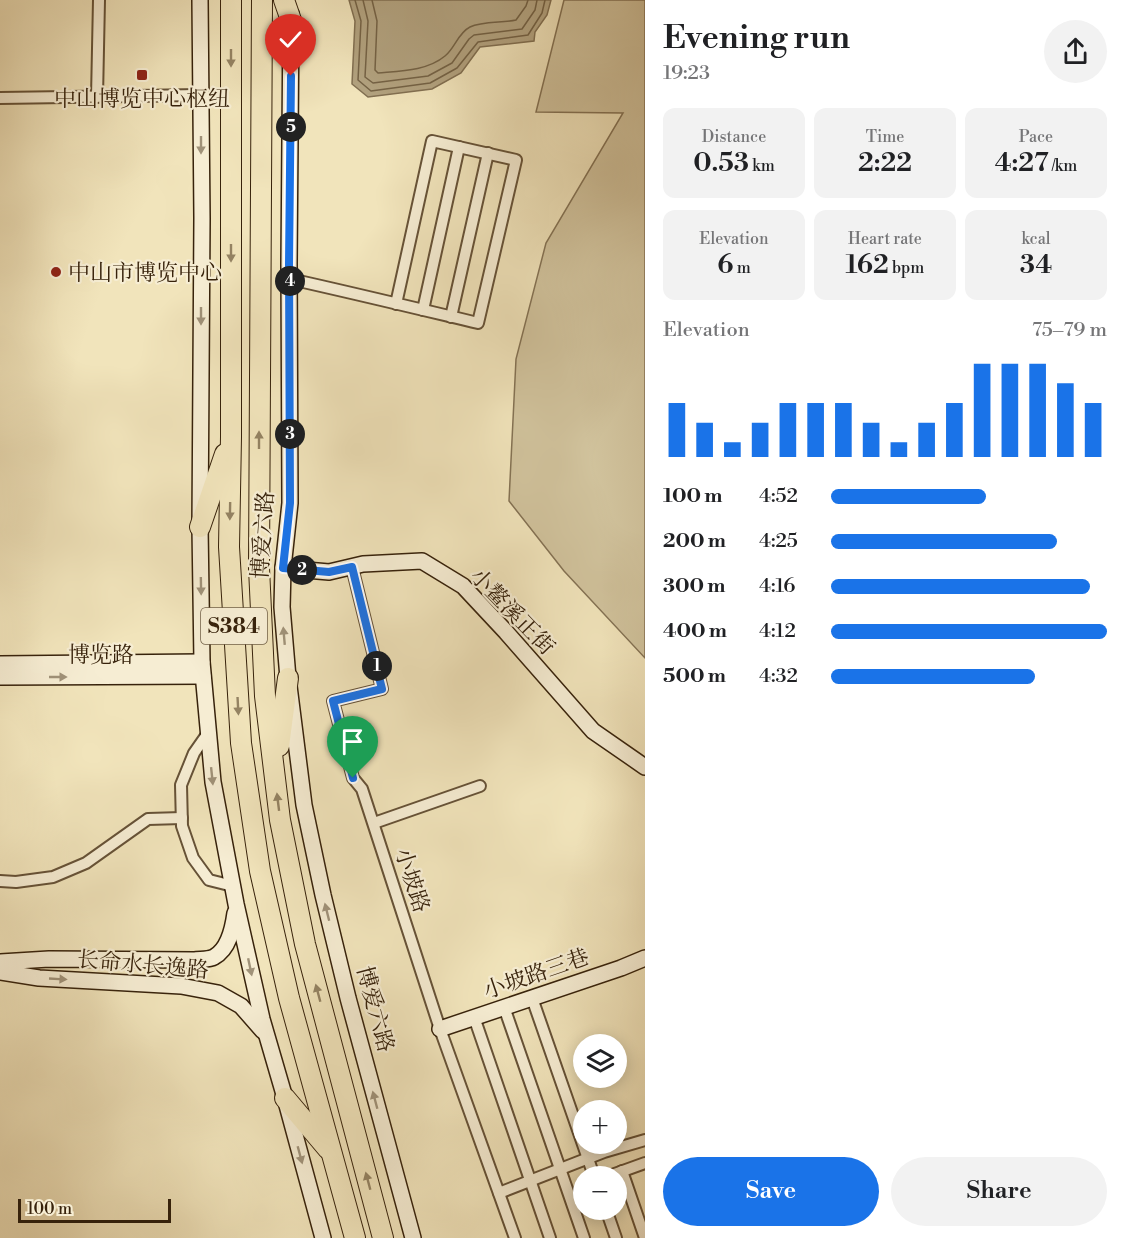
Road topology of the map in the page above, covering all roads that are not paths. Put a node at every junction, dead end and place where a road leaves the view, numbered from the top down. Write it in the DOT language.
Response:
graph roads {
  1 [pos="99,0"];
  2 [pos="200,0"];
  3 [pos="231,0"];
  4 [pos="262,0"];
  5 [pos="284,0"];
  6 [pos="291,0"];
  7 [pos="292,23"];
  8 [pos="201,95"];
  9 [pos="97,97"];
  10 [pos="0,98"];
  11 [pos="459,147"];
  12 [pos="488,153"];
  13 [pos="290,279"];
  14 [pos="396,304"];
  15 [pos="423,310"];
  16 [pos="451,317"];
  17 [pos="231,437"];
  18 [pos="200,527"];
  19 [pos="352,567"];
  20 [pos="283,568"];
  21 [pos="0,664"];
  22 [pos="202,669"];
  23 [pos="0,677"];
  24 [pos="288,678"];
  25 [pos="208,733"];
  26 [pos="645,768"];
  27 [pos="275,775"];
  28 [pos="480,786"];
  29 [pos="182,818"];
  30 [pos="374,823"];
  31 [pos="0,881"];
  32 [pos="233,886"];
  33 [pos="236,904"];
  34 [pos="645,958"];
  35 [pos="0,962"];
  36 [pos="0,972"];
  37 [pos="532,998"];
  38 [pos="504,1007"];
  39 [pos="474,1017"];
  40 [pos="440,1029"];
  41 [pos="266,1035"];
  42 [pos="285,1098"];
  43 [pos="645,1140"];
  44 [pos="332,1155"];
  45 [pos="588,1158"];
  46 [pos="645,1163"];
  47 [pos="591,1166"];
  48 [pos="627,1169"];
  49 [pos="560,1170"];
  50 [pos="530,1181"];
  51 [pos="627,1186"];
  52 [pos="499,1193"];
  53 [pos="610,1220"];
  54 [pos="323,1238"];
  55 [pos="355,1238"];
  56 [pos="383,1238"];
  57 [pos="412,1238"];
  58 [pos="515,1238"];
  59 [pos="550,1238"];
  60 [pos="584,1238"];
  61 [pos="616,1238"];
  62 [pos="645,1238"];
  1 -- 9 [label="street"];
  2 -- 8 [label="street"];
  3 -- 17 [label="highway, 博爱六路 / S384, one-way"];
  27 -- 4 [label="highway, 博爱六路 / S384, one-way"];
  5 -- 7 [label="highway"];
  6 -- 7 [label="street, 博爱六路"];
  7 -- 13 [label="street, 博爱六路"];
  8 -- 9 [label="street"];
  8 -- 18 [label="street, one-way"];
  9 -- 10 [label="street"];
  11 -- 12 [label="street"];
  11 -- 14 [label="street"];
  11 -- 15 [label="street"];
  12 -- 16 [label="street"];
  12 -- 16 [label="street"];
  13 -- 14 [label="street"];
  13 -- 20 [label="street, 博爱六路"];
  14 -- 15 [label="street"];
  15 -- 16 [label="street"];
  17 -- 18 [label="highway"];
  17 -- 44 [label="highway, 博爱六路 / S384, one-way"];
  18 -- 22 [label="street, one-way"];
  19 -- 20 [label="street, 小鳌溪正街"];
  19 -- 26 [label="street, 小鳌溪正街"];
  19 -- 30 [label="street, 小坡路"];
  24 -- 20 [label="street, 博爱六路, one-way"];
  21 -- 22 [label="street, 博览路"];
  23 -- 22 [label="street, 博览路, one-way"];
  22 -- 25 [label="street"];
  24 -- 27 [label="highway"];
  57 -- 24 [label="street, 博爱六路, one-way"];
  25 -- 29 [label="street"];
  25 -- 32 [label="street, one-way"];
  56 -- 27 [label="highway, 博爱六路 / S384, one-way"];
  28 -- 30 [label="street"];
  29 -- 31 [label="street"];
  29 -- 32 [label="street"];
  30 -- 40 [label="street, 小坡路"];
  32 -- 33 [label="street"];
  33 -- 35 [label="street, 长命水长逸路"];
  33 -- 41 [label="street, one-way"];
  34 -- 37 [label="street, 小坡路三巷"];
  36 -- 41 [label="street, 长命水长逸路, one-way"];
  37 -- 38 [label="street, 小坡路三巷"];
  37 -- 45 [label="street"];
  38 -- 39 [label="street, 小坡路三巷"];
  38 -- 49 [label="street"];
  39 -- 40 [label="street, 小坡路三巷"];
  39 -- 50 [label="street"];
  40 -- 52 [label="street, 小坡路"];
  41 -- 42 [label="street"];
  42 -- 44 [label="highway"];
  42 -- 54 [label="street, one-way"];
  43 -- 45 [label="street"];
  44 -- 55 [label="highway, 博爱六路 / S384"];
  45 -- 47 [label="street"];
  45 -- 49 [label="street"];
  46 -- 48 [label="street"];
  49 -- 50 [label="street"];
  49 -- 60 [label="street"];
  50 -- 52 [label="street"];
  50 -- 59 [label="street"];
  51 -- 62 [label="street"];
  52 -- 58 [label="street, 小坡路"];
  53 -- 61 [label="street"];
}
